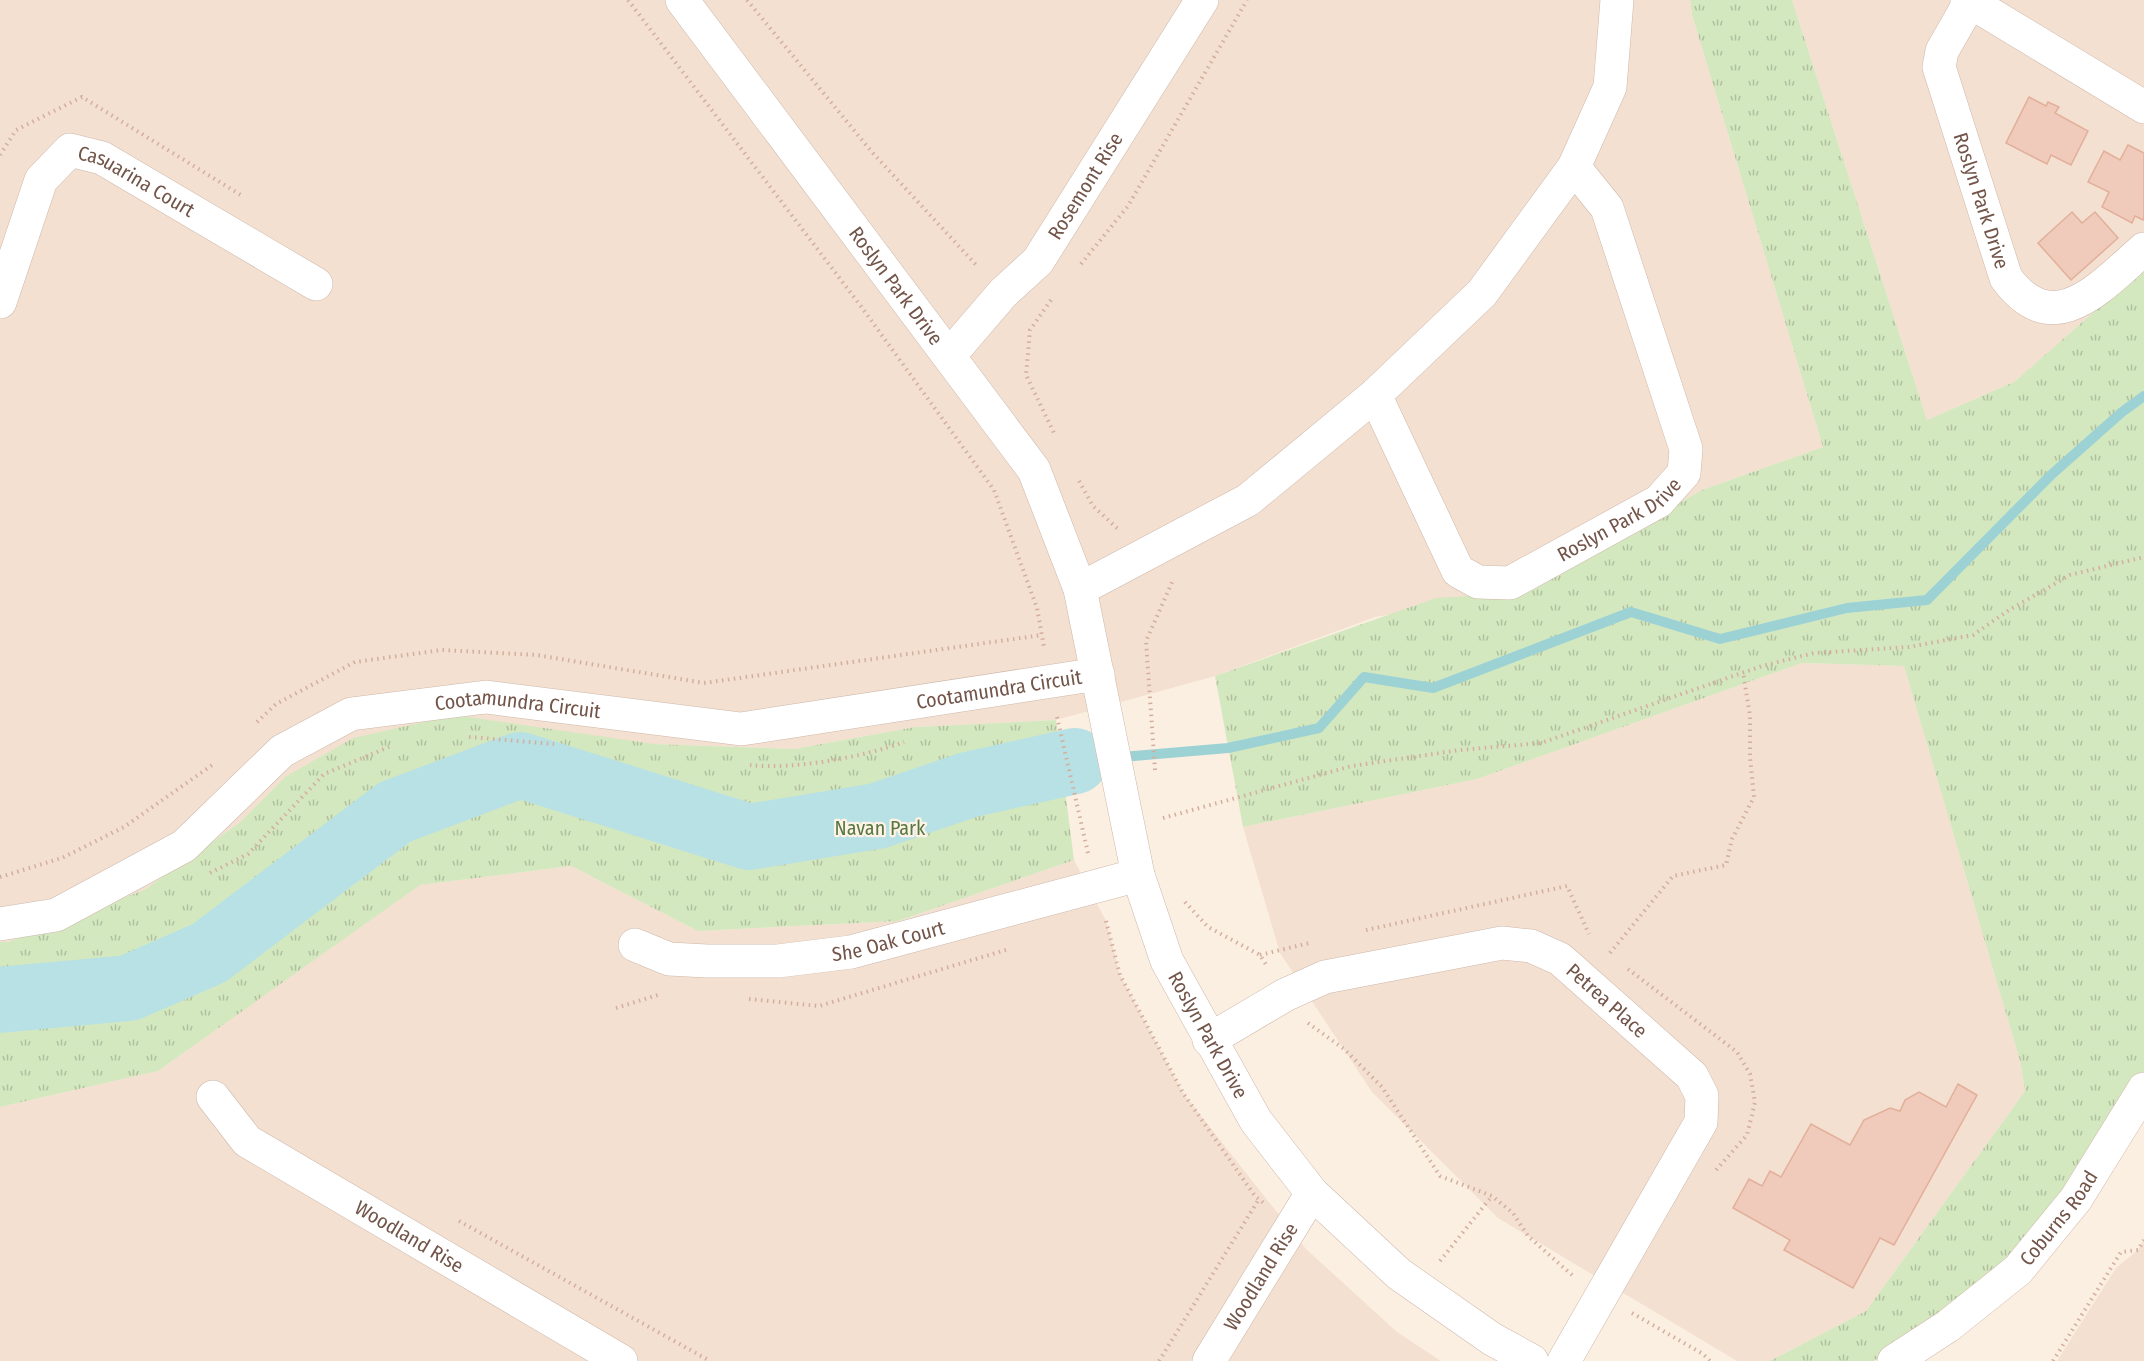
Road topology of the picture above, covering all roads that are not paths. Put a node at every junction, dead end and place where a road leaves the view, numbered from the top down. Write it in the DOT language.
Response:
graph roads {
  1 [pos="682,0"];
  2 [pos="1202,0"];
  3 [pos="1617,0"];
  4 [pos="1969,1"];
  5 [pos="2144,107"];
  6 [pos="1574,167"];
  7 [pos="2144,249"];
  8 [pos="316,284"];
  9 [pos="0,302"];
  10 [pos="949,356"];
  11 [pos="1375,395"];
  12 [pos="1080,588"];
  13 [pos="1098,674"];
  14 [pos="1138,875"];
  15 [pos="0,924"];
  16 [pos="635,945"];
  17 [pos="1209,1040"];
  18 [pos="2144,1089"];
  19 [pos="213,1097"];
  20 [pos="1312,1193"];
  21 [pos="1948,1326"];
  22 [pos="621,1361"];
  23 [pos="1209,1361"];
  24 [pos="1532,1361"];
  25 [pos="1564,1361"];
  26 [pos="1894,1361"];
  27 [pos="1928,1361"];
  1 -- 10 [label="street, Roslyn Park Drive"];
  2 -- 10 [label="street, Rosemont Rise"];
  3 -- 6 [label="street"];
  4 -- 5 [label="street, Roslyn Park Drive"];
  4 -- 7 [label="street, Roslyn Park Drive"];
  6 -- 11 [label="street"];
  6 -- 11 [label="street, Roslyn Park Drive"];
  8 -- 9 [label="street, Casuarina Court"];
  10 -- 12 [label="street, Roslyn Park Drive"];
  11 -- 12 [label="street"];
  12 -- 13 [label="street, Roslyn Park Drive"];
  13 -- 14 [label="street, Roslyn Park Drive"];
  13 -- 15 [label="street, Cootamundra Circuit"];
  14 -- 16 [label="street, She Oak Court"];
  14 -- 17 [label="street, Roslyn Park Drive"];
  17 -- 20 [label="street, Roslyn Park Drive"];
  17 -- 25 [label="street, Petrea Place"];
  18 -- 21 [label="street, Coburns Road"];
  19 -- 22 [label="street, Woodland Rise"];
  20 -- 23 [label="street, Woodland Rise"];
  20 -- 24 [label="street, Roslyn Park Drive"];
  21 -- 26 [label="street, Coburns Road"];
  21 -- 27 [label="street, Coburns Road"];
}
